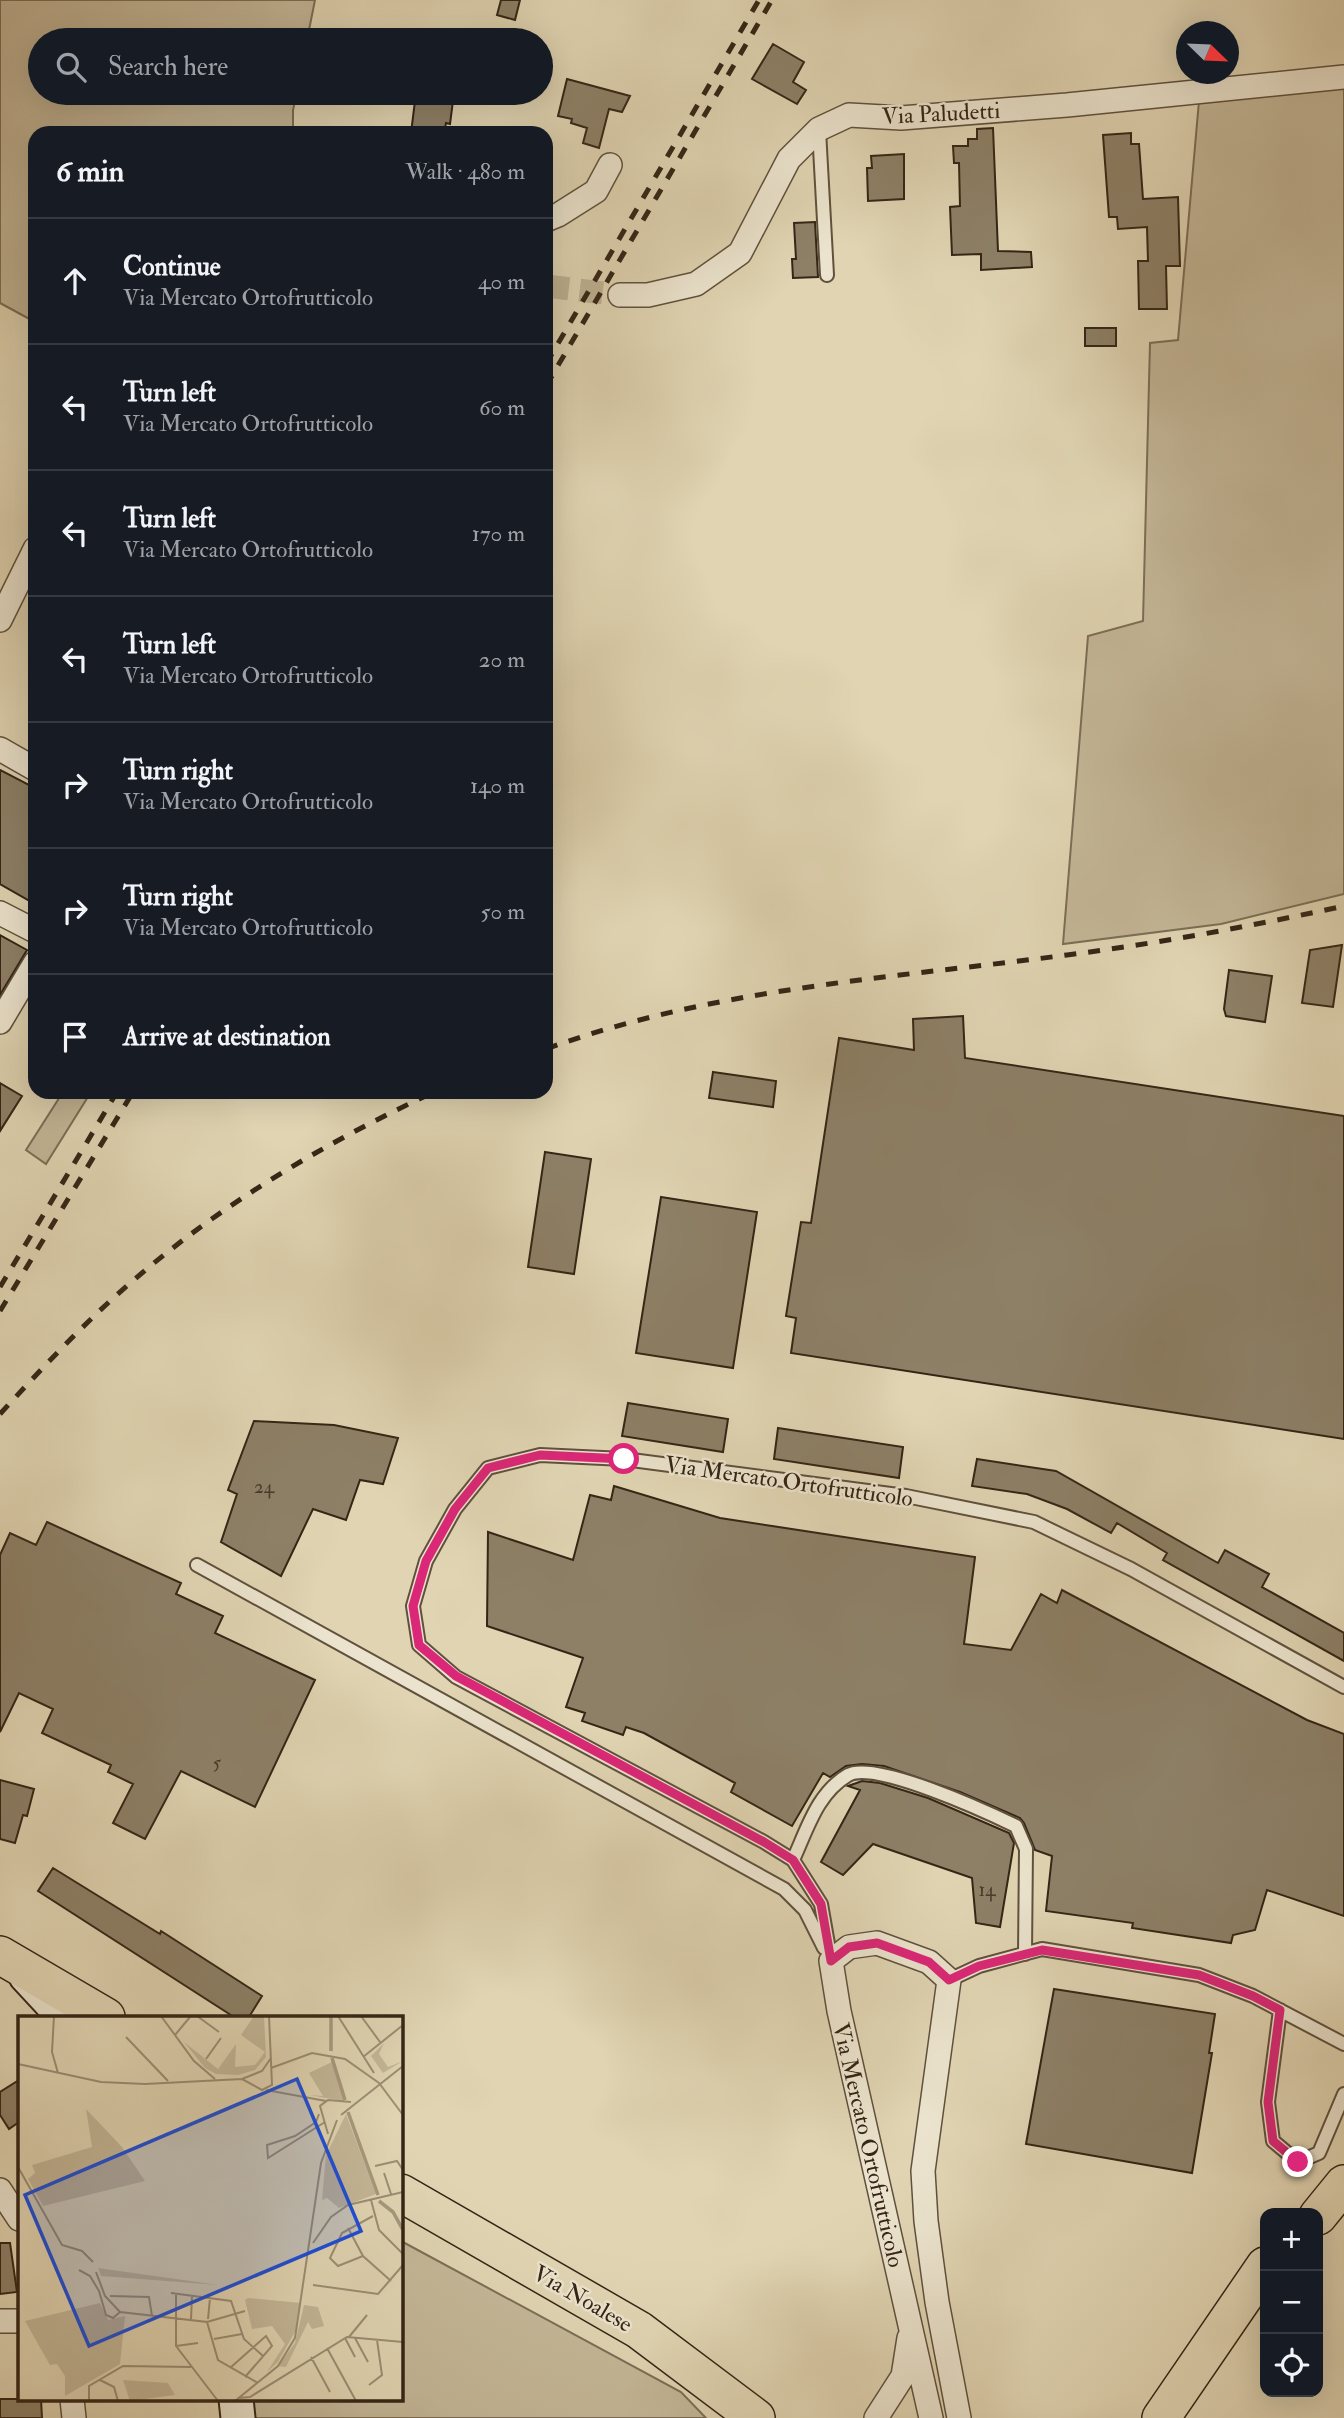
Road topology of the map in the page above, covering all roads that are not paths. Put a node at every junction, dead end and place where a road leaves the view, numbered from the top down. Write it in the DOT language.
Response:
graph roads {
  1 [pos="1344,77"];
  2 [pos="820,129"];
  3 [pos="610,165"];
  4 [pos="553,216"];
  5 [pos="827,275"];
  6 [pos="620,295"];
  7 [pos="28,575"];
  8 [pos="0,620"];
  9 [pos="0,749"];
  10 [pos="28,765"];
  11 [pos="0,913"];
  12 [pos="28,928"];
  13 [pos="28,975"];
  14 [pos="0,1022"];
  15 [pos="197,1565"];
  16 [pos="1344,1687"];
  17 [pos="793,1860"];
  18 [pos="1025,1954"];
  19 [pos="9,1961"];
  20 [pos="831,1961"];
  21 [pos="949,1980"];
  22 [pos="1280,2010"];
  23 [pos="63,2016"];
  24 [pos="104,2016"];
  25 [pos="1344,2044"];
  26 [pos="1344,2094"];
  27 [pos="1344,2184"];
  28 [pos="0,2190"];
  29 [pos="402,2194"];
  30 [pos="1323,2210"];
  31 [pos="18,2217"];
  32 [pos="1344,2221"];
  33 [pos="1323,2224"];
  34 [pos="1262,2271"];
  35 [pos="0,2320"];
  36 [pos="18,2321"];
  37 [pos="911,2328"];
  38 [pos="72,2400"];
  39 [pos="236,2400"];
  40 [pos="74,2418"];
  41 [pos="238,2418"];
  42 [pos="757,2418"];
  43 [pos="876,2418"];
  44 [pos="931,2418"];
  45 [pos="959,2418"];
  46 [pos="1161,2418"];
  1 -- 2 [label="street, Via Paludetti"];
  2 -- 5 [label="lane"];
  2 -- 6 [label="street, Via Paludetti"];
  3 -- 4 [label="street"];
  7 -- 8 [label="street"];
  9 -- 10 [label="street"];
  11 -- 12 [label="street"];
  13 -- 14 [label="street"];
  15 -- 20 [label="lane"];
  16 -- 17 [label="lane, Via Mercato Ortofrutticolo"];
  17 -- 18 [label="lane"];
  17 -- 20 [label="lane, Via Mercato Ortofrutticolo"];
  18 -- 21 [label="lane"];
  18 -- 22 [label="lane"];
  19 -- 23 [label="main road"];
  19 -- 24 [label="main road"];
  20 -- 21 [label="street"];
  20 -- 37 [label="street, Via Mercato Ortofrutticolo"];
  21 -- 45 [label="street, Via Mercato Ortofrutticolo"];
  22 -- 25 [label="lane"];
  22 -- 26 [label="lane"];
  27 -- 30 [label="main road"];
  28 -- 31 [label="street"];
  29 -- 42 [label="main road, Via Noalese"];
  32 -- 33 [label="main road"];
  34 -- 46 [label="main road"];
  35 -- 36 [label="street"];
  37 -- 43 [label="street, Via Mercato Ortofrutticolo"];
  37 -- 44 [label="street, Via Mercato Ortofrutticolo"];
  38 -- 40 [label="street"];
  39 -- 41 [label="main road"];
}
